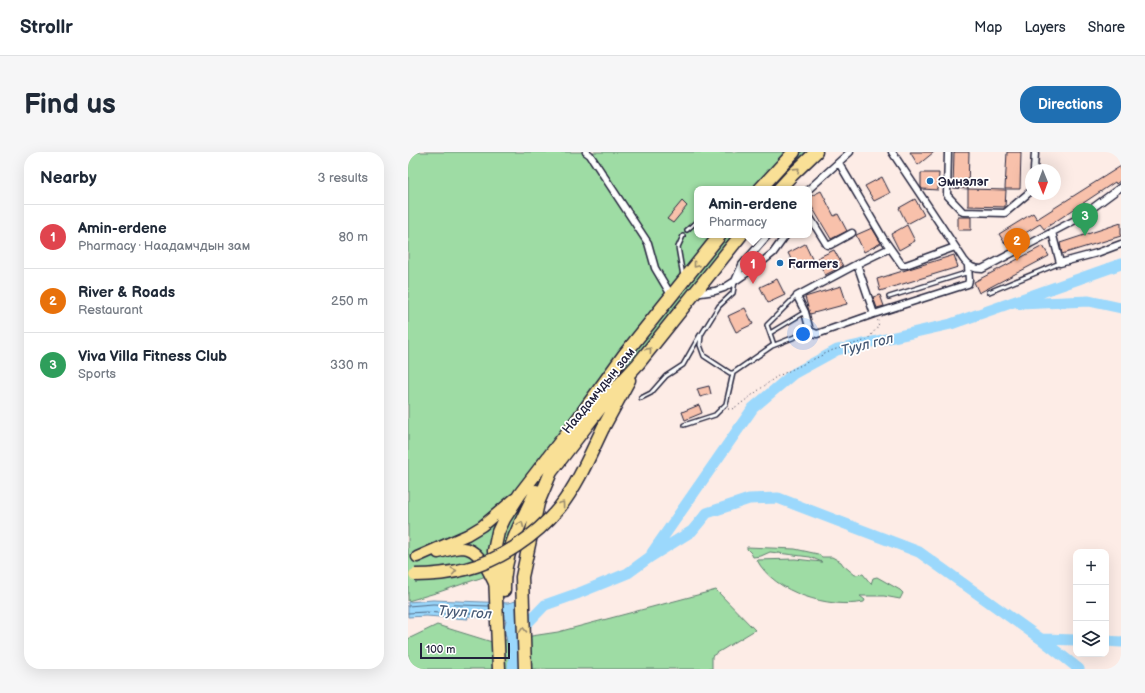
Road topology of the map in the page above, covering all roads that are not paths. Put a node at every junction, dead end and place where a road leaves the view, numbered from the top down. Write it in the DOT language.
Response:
graph roads {
  1 [pos="586,152"];
  2 [pos="794,152"];
  3 [pos="816,152"];
  4 [pos="850,152"];
  5 [pos="892,152"];
  6 [pos="948,152"];
  7 [pos="1035,152"];
  8 [pos="839,163"];
  9 [pos="1034,164"];
  10 [pos="763,186"];
  11 [pos="782,186"];
  12 [pos="812,186"];
  13 [pos="1121,187"];
  14 [pos="1025,196"];
  15 [pos="812,221"];
  16 [pos="694,224"];
  17 [pos="687,230"];
  18 [pos="1052,232"];
  19 [pos="852,234"];
  20 [pos="683,236"];
  21 [pos="718,238"];
  22 [pos="739,238"];
  23 [pos="765,238"];
  24 [pos="784,238"];
  25 [pos="1121,244"];
  26 [pos="955,247"];
  27 [pos="890,248"];
  28 [pos="1060,263"];
  29 [pos="857,264"];
  30 [pos="969,269"];
  31 [pos="683,280"];
  32 [pos="735,281"];
  33 [pos="989,292"];
  34 [pos="694,294"];
  35 [pos="672,295"];
  36 [pos="797,296"];
  37 [pos="889,297"];
  38 [pos="805,312"];
  39 [pos="874,314"];
  40 [pos="810,331"];
  41 [pos="770,333"];
  42 [pos="700,335"];
  43 [pos="774,345"];
  44 [pos="638,364"];
  45 [pos="733,373"];
  46 [pos="641,398"];
  47 [pos="588,422"];
  48 [pos="684,425"];
  49 [pos="520,494"];
  50 [pos="413,558"];
  51 [pos="412,576"];
  52 [pos="500,588"];
  53 [pos="499,669"];
  54 [pos="507,669"];
  55 [pos="524,669"];
  1 -- 35 [label="street"];
  2 -- 10 [label="highway"];
  11 -- 3 [label="highway, one-way"];
  4 -- 8 [label="street"];
  5 -- 26 [label="street"];
  6 -- 14 [label="street"];
  7 -- 9 [label="street"];
  8 -- 12 [label="street"];
  8 -- 27 [label="street"];
  13 -- 18 [label="street"];
  15 -- 19 [label="street"];
  16 -- 17 [label="lane"];
  18 -- 28 [label="street"];
  18 -- 30 [label="street"];
  20 -- 31 [label="lane"];
  21 -- 31 [label="highway, Наадамчдын зам, one-way"];
  22 -- 34 [label="highway, Наадамчдын зам"];
  23 -- 32 [label="street"];
  24 -- 32 [label="street"];
  25 -- 28 [label="street"];
  26 -- 27 [label="street"];
  26 -- 30 [label="street"];
  27 -- 29 [label="street"];
  28 -- 33 [label="lane"];
  29 -- 36 [label="street"];
  29 -- 39 [label="street"];
  30 -- 37 [label="lane"];
  30 -- 39 [label="street"];
  31 -- 35 [label="highway, Наадамчдын зам"];
  32 -- 34 [label="street"];
  32 -- 42 [label="lane"];
  44 -- 34 [label="highway, Наадамчдын зам, one-way"];
  35 -- 49 [label="highway, Наадамчдын зам"];
  36 -- 38 [label="street"];
  36 -- 41 [label="lane"];
  38 -- 40 [label="street"];
  38 -- 41 [label="lane"];
  39 -- 40 [label="street"];
  40 -- 43 [label="lane"];
  41 -- 43 [label="lane"];
  42 -- 45 [label="lane"];
  42 -- 46 [label="lane"];
  43 -- 45 [label="lane"];
  44 -- 47 [label="highway, Наадамчдын зам"];
  51 -- 44 [label="highway, one-way, bridge"];
  45 -- 48 [label="lane"];
  52 -- 47 [label="highway, one-way"];
  55 -- 47 [label="highway, Наадамчдын зам, one-way"];
  49 -- 50 [label="main road"];
  49 -- 52 [label="highway, Наадамчдын зам"];
  50 -- 52 [label="main road"];
  52 -- 53 [label="highway"];
  52 -- 54 [label="highway"];
}
